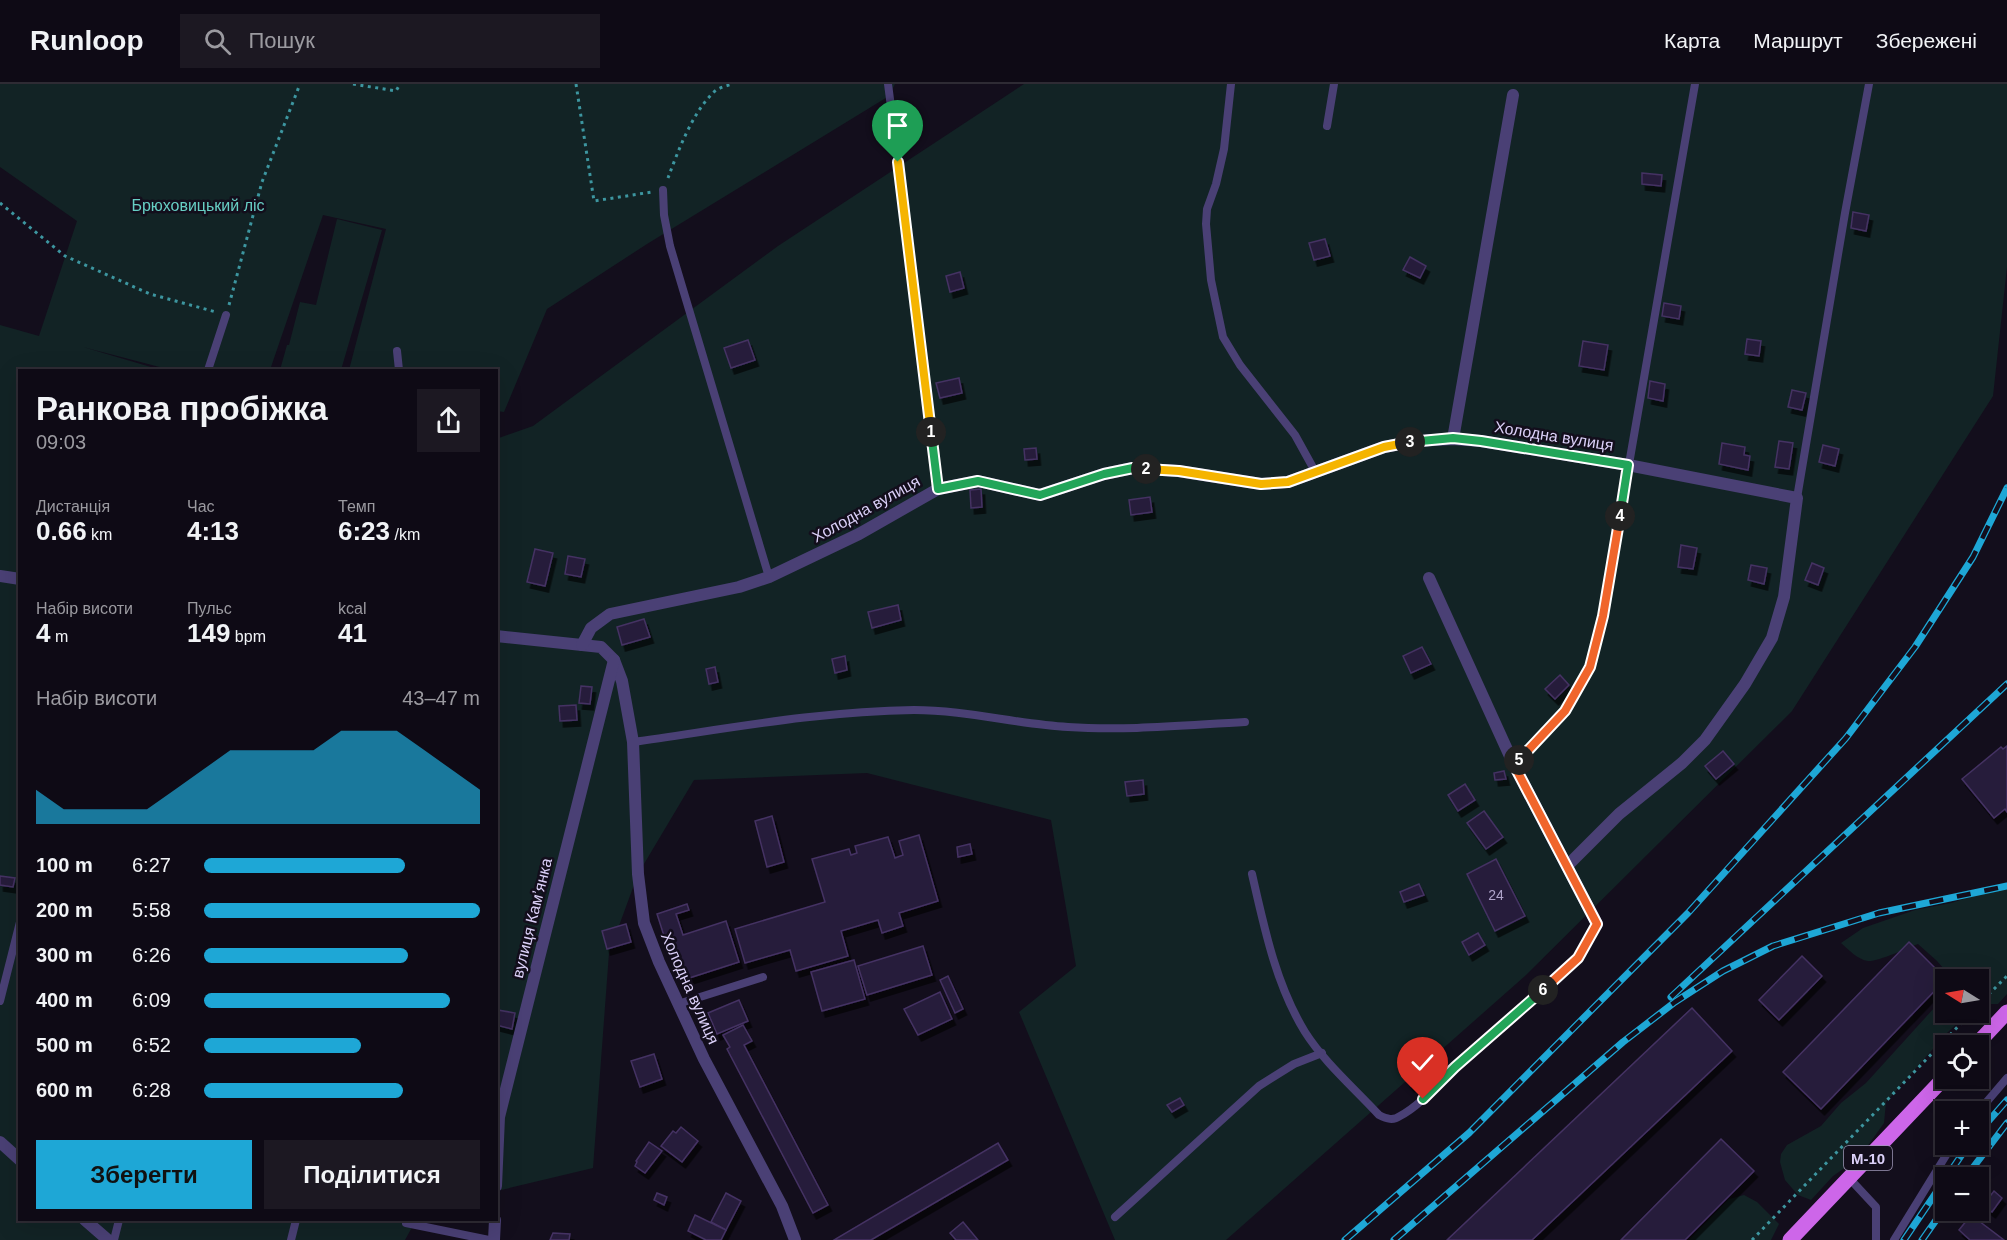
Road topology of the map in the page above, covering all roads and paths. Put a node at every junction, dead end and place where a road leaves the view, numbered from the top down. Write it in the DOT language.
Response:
graph roads {
  1 [pos="300,84"];
  2 [pos="352,84"];
  3 [pos="400,84"];
  4 [pos="576,84"];
  5 [pos="732,84"];
  6 [pos="888,84"];
  7 [pos="1231,84"];
  8 [pos="1334,84"];
  9 [pos="1695,84"];
  10 [pos="1869,84"];
  11 [pos="1514,90"];
  12 [pos="1327,126"];
  13 [pos="663,190"];
  14 [pos="0,202"];
  15 [pos="226,315"];
  16 [pos="397,351"];
  17 [pos="208,369"];
  18 [pos="399,369"];
  19 [pos="1453,438"];
  20 [pos="1628,465"];
  21 [pos="1316,473"];
  22 [pos="938,489"];
  23 [pos="1797,498"];
  24 [pos="0,576"];
  25 [pos="768,577"];
  26 [pos="1429,578"];
  27 [pos="18,579"];
  28 [pos="498,636"];
  29 [pos="582,645"];
  30 [pos="614,660"];
  31 [pos="1245,722"];
  32 [pos="633,742"];
  33 [pos="1514,765"];
  34 [pos="1567,866"];
  35 [pos="1252,874"];
  36 [pos="1597,924"];
  37 [pos="18,930"];
  38 [pos="2007,976"];
  39 [pos="763,977"];
  40 [pos="1989,994"];
  41 [pos="0,1000"];
  42 [pos="678,1004"];
  43 [pos="2007,1012"];
  44 [pos="1961,1023"];
  45 [pos="1985,1035"];
  46 [pos="1322,1053"];
  47 [pos="2007,1078"];
  48 [pos="1935,1088"];
  49 [pos="1987,1101"];
  50 [pos="498,1140"];
  51 [pos="0,1142"];
  52 [pos="1946,1155"];
  53 [pos="18,1158"];
  54 [pos="1849,1178"];
  55 [pos="1115,1217"];
  56 [pos="86,1221"];
  57 [pos="119,1221"];
  58 [pos="296,1221"];
  59 [pos="495,1221"];
  60 [pos="406,1224"];
  61 [pos="108,1240"];
  62 [pos="114,1240"];
  63 [pos="291,1240"];
  64 [pos="489,1240"];
  65 [pos="494,1240"];
  66 [pos="795,1240"];
  67 [pos="1752,1240"];
  68 [pos="1790,1240"];
  69 [pos="1876,1240"];
  70 [pos="1894,1240"];
  1 -- 15 [label="path"];
  2 -- 3 [label="path"];
  4 -- 13 [label="path"];
  5 -- 13 [label="path"];
  6 -- 22 [label="lane"];
  7 -- 21 [label="lane"];
  8 -- 12 [label="lane"];
  9 -- 20 [label="lane"];
  10 -- 23 [label="lane"];
  11 -- 19 [label="street"];
  13 -- 25 [label="lane"];
  14 -- 15 [label="path"];
  15 -- 17 [label="lane"];
  16 -- 18 [label="lane"];
  19 -- 20 [label="street, Холодна вулиця"];
  19 -- 21 [label="street, Холодна вулиця"];
  20 -- 23 [label="street, Холодна вулиця"];
  20 -- 33 [label="lane"];
  21 -- 22 [label="street, Холодна вулиця"];
  22 -- 25 [label="street, Холодна вулиця"];
  23 -- 34 [label="street"];
  24 -- 27 [label="street"];
  25 -- 29 [label="street, Холодна вулиця"];
  26 -- 33 [label="street"];
  28 -- 29 [label="street"];
  29 -- 30 [label="street"];
  30 -- 32 [label="street, Холодна вулиця"];
  30 -- 50 [label="street, вулиця Камʼянка"];
  31 -- 32 [label="lane"];
  32 -- 42 [label="street, Холодна вулиця"];
  33 -- 34 [label="street"];
  34 -- 36 [label="street"];
  35 -- 46 [label="lane"];
  36 -- 46 [label="lane"];
  37 -- 41 [label="lane"];
  38 -- 40 [label="path"];
  39 -- 42 [label="lane"];
  42 -- 66 [label="street, Холодна вулиця"];
  43 -- 45 [label="main road"];
  44 -- 67 [label="path"];
  46 -- 55 [label="lane"];
  47 -- 49 [label="lane"];
  48 -- 54 [label="main road, М-10"];
  51 -- 53 [label="street"];
  52 -- 70 [label="lane"];
  54 -- 68 [label="main road, М-10"];
  54 -- 69 [label="lane"];
  56 -- 61 [label="street"];
  57 -- 62 [label="lane"];
  58 -- 63 [label="lane"];
  59 -- 65 [label="street"];
  60 -- 64 [label="lane"];
}
